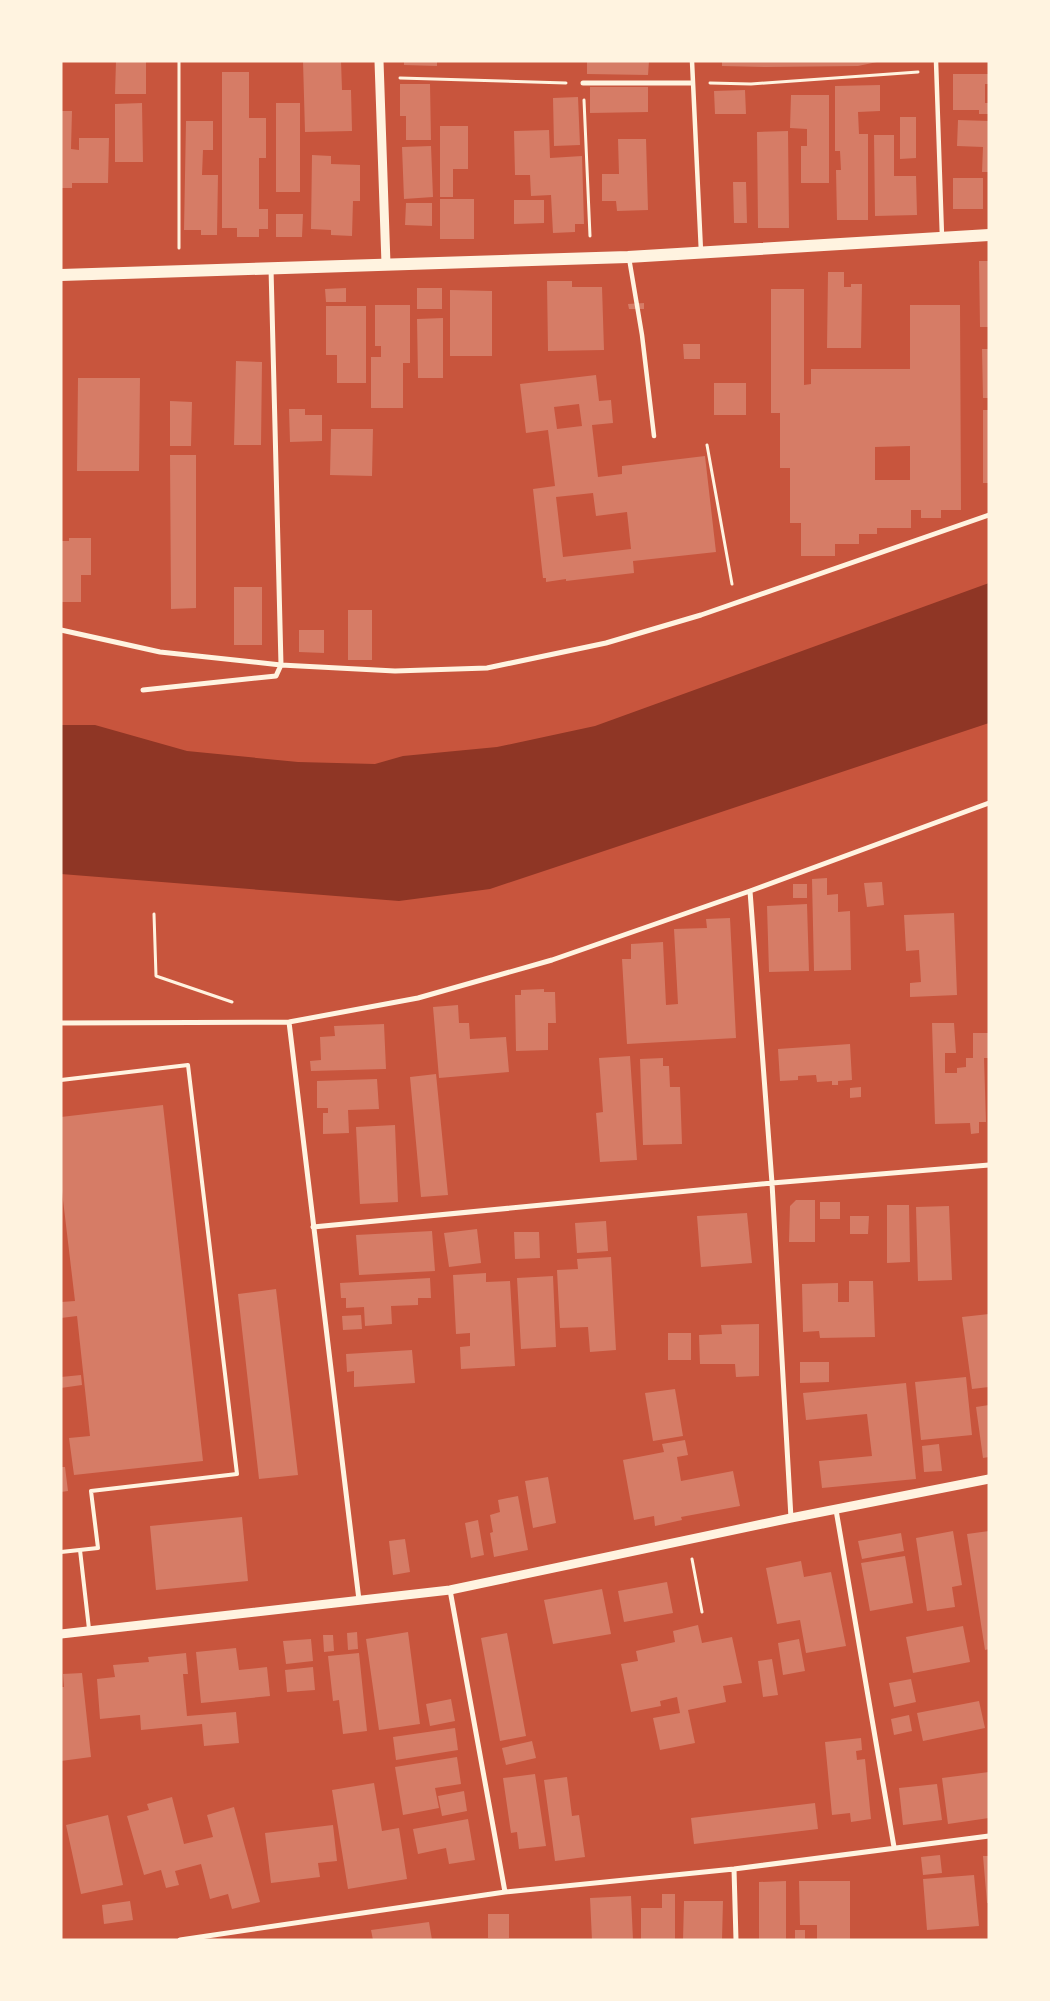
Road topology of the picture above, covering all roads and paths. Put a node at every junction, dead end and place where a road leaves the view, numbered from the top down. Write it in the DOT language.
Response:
graph roads {
  1 [pos="179,61"];
  2 [pos="379,61"];
  3 [pos="692,61"];
  4 [pos="936,61"];
  5 [pos="936,71"];
  6 [pos="380,78"];
  7 [pos="583,83"];
  8 [pos="692,83"];
  9 [pos="989,235"];
  10 [pos="942,238"];
  11 [pos="701,254"];
  12 [pos="178,256"];
  13 [pos="628,257"];
  14 [pos="590,258"];
  15 [pos="386,264"];
  16 [pos="271,267"];
  17 [pos="61,275"];
  18 [pos="654,436"];
  19 [pos="707,445"];
  20 [pos="989,516"];
  21 [pos="735,602"];
  22 [pos="61,630"];
  23 [pos="281,665"];
  24 [pos="143,690"];
  25 [pos="989,803"];
  26 [pos="750,892"];
  27 [pos="154,914"];
  28 [pos="236,1004"];
  29 [pos="289,1022"];
  30 [pos="61,1023"];
  31 [pos="61,1080"];
  32 [pos="989,1165"];
  33 [pos="772,1183"];
  34 [pos="313,1227"];
  35 [pos="989,1479"];
  36 [pos="836,1510"];
  37 [pos="791,1518"];
  38 [pos="80,1550"];
  39 [pos="61,1552"];
  40 [pos="692,1559"];
  41 [pos="450,1590"];
  42 [pos="359,1600"];
  43 [pos="702,1612"];
  44 [pos="89,1631"];
  45 [pos="61,1634"];
  46 [pos="989,1836"];
  47 [pos="894,1847"];
  48 [pos="734,1869"];
  49 [pos="505,1892"];
  50 [pos="180,1940"];
  51 [pos="736,1940"];
  1 -- 12 [label="path"];
  2 -- 6 [label="street"];
  3 -- 8 [label="street"];
  4 -- 5 [label="street"];
  5 -- 8 [label="path"];
  5 -- 10 [label="street"];
  6 -- 7 [label="path"];
  6 -- 15 [label="street"];
  7 -- 8 [label="street"];
  7 -- 14 [label="path"];
  8 -- 11 [label="street"];
  9 -- 10 [label="main road"];
  10 -- 11 [label="main road"];
  11 -- 13 [label="main road"];
  13 -- 14 [label="main road"];
  13 -- 18 [label="street"];
  14 -- 15 [label="main road"];
  15 -- 16 [label="main road"];
  16 -- 17 [label="main road"];
  16 -- 23 [label="street"];
  19 -- 21 [label="path"];
  20 -- 21 [label="street"];
  21 -- 23 [label="street"];
  22 -- 23 [label="street"];
  23 -- 24 [label="street"];
  25 -- 26 [label="street"];
  26 -- 29 [label="street"];
  26 -- 33 [label="street"];
  27 -- 28 [label="path"];
  29 -- 30 [label="street"];
  29 -- 34 [label="street"];
  31 -- 38 [label="lane"];
  32 -- 33 [label="street"];
  33 -- 34 [label="street"];
  33 -- 37 [label="street"];
  34 -- 42 [label="street"];
  35 -- 36 [label="street"];
  36 -- 37 [label="street"];
  36 -- 47 [label="street"];
  37 -- 41 [label="street"];
  38 -- 39 [label="lane"];
  38 -- 44 [label="lane"];
  40 -- 43 [label="path"];
  41 -- 42 [label="street"];
  41 -- 49 [label="street"];
  42 -- 44 [label="street"];
  44 -- 45 [label="street"];
  46 -- 47 [label="street"];
  47 -- 48 [label="street"];
  48 -- 49 [label="street"];
  48 -- 51 [label="street"];
  49 -- 50 [label="street"];
}
